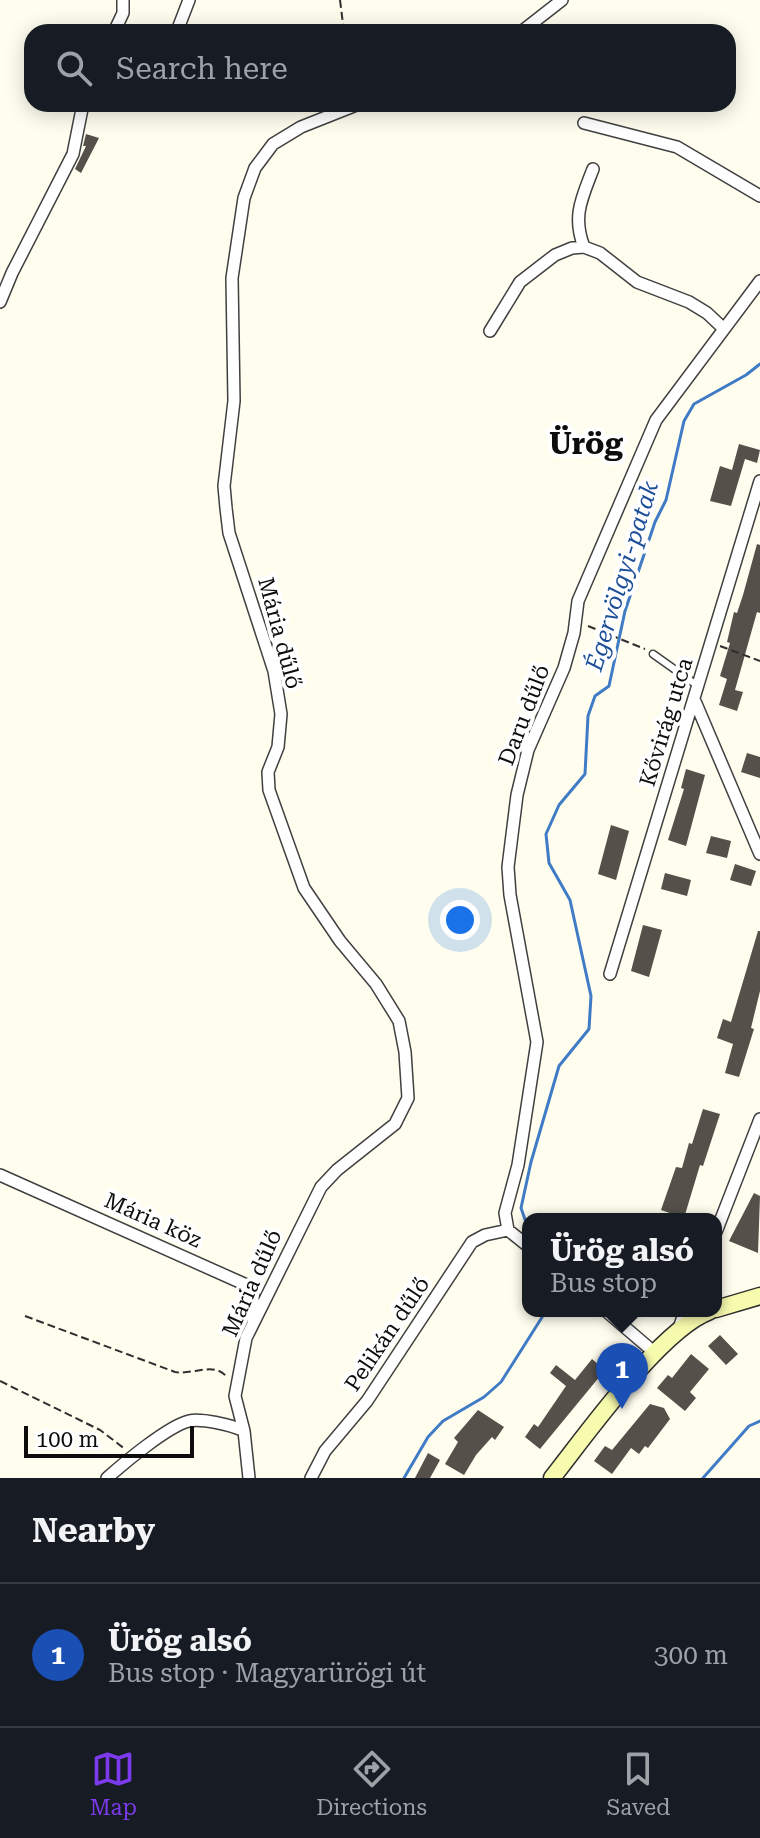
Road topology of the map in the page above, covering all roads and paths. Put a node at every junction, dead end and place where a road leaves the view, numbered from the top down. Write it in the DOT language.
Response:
graph roads {
  1 [pos="123,0"];
  2 [pos="189,0"];
  3 [pos="340,0"];
  4 [pos="562,0"];
  5 [pos="118,24"];
  6 [pos="180,24"];
  7 [pos="343,24"];
  8 [pos="531,24"];
  9 [pos="81,112"];
  10 [pos="339,112"];
  11 [pos="584,123"];
  12 [pos="593,169"];
  13 [pos="760,196"];
  14 [pos="584,247"];
  15 [pos="760,281"];
  16 [pos="0,302"];
  17 [pos="724,329"];
  18 [pos="490,331"];
  19 [pos="760,481"];
  20 [pos="588,626"];
  21 [pos="711,643"];
  22 [pos="653,654"];
  23 [pos="760,661"];
  24 [pos="698,686"];
  25 [pos="694,699"];
  26 [pos="760,854"];
  27 [pos="610,974"];
  28 [pos="760,1119"];
  29 [pos="0,1175"];
  30 [pos="722,1217"];
  31 [pos="508,1230"];
  32 [pos="522,1241"];
  33 [pos="760,1296"];
  34 [pos="722,1307"];
  35 [pos="25,1316"];
  36 [pos="613,1317"];
  37 [pos="683,1317"];
  38 [pos="699,1317"];
  39 [pos="252,1327"];
  40 [pos="679,1328"];
  41 [pos="655,1353"];
  42 [pos="228,1379"];
  43 [pos="0,1381"];
  44 [pos="244,1431"];
  45 [pos="134,1455"];
  46 [pos="107,1478"];
  47 [pos="249,1478"];
  48 [pos="311,1478"];
  49 [pos="552,1478"];
  1 -- 5 [label="street"];
  2 -- 6 [label="street"];
  3 -- 7 [label="path"];
  4 -- 8 [label="street"];
  9 -- 16 [label="street"];
  10 -- 39 [label="street, Mária dűlő"];
  11 -- 13 [label="street"];
  12 -- 14 [label="street"];
  14 -- 17 [label="street"];
  14 -- 18 [label="street"];
  15 -- 17 [label="street, Daru dűlő"];
  17 -- 31 [label="street, Daru dűlő"];
  19 -- 21 [label="street, Kővirág utca"];
  20 -- 22 [label="path"];
  21 -- 23 [label="path"];
  21 -- 24 [label="street, Kővirág utca"];
  22 -- 24 [label="lane"];
  24 -- 25 [label="street, Kővirág utca"];
  25 -- 26 [label="street"];
  25 -- 27 [label="street, Kővirág utca"];
  28 -- 30 [label="street"];
  29 -- 39 [label="street, Mária köz"];
  31 -- 32 [label="street"];
  31 -- 48 [label="street, Pelikán dűlő"];
  33 -- 34 [label="main road"];
  35 -- 42 [label="path"];
  36 -- 41 [label="street"];
  37 -- 40 [label="street"];
  38 -- 40 [label="main road"];
  39 -- 44 [label="street, Mária dűlő"];
  40 -- 41 [label="main road"];
  41 -- 49 [label="main road"];
  43 -- 45 [label="path"];
  44 -- 45 [label="street"];
  44 -- 47 [label="street, Mária dűlő"];
  45 -- 46 [label="street"];
}
